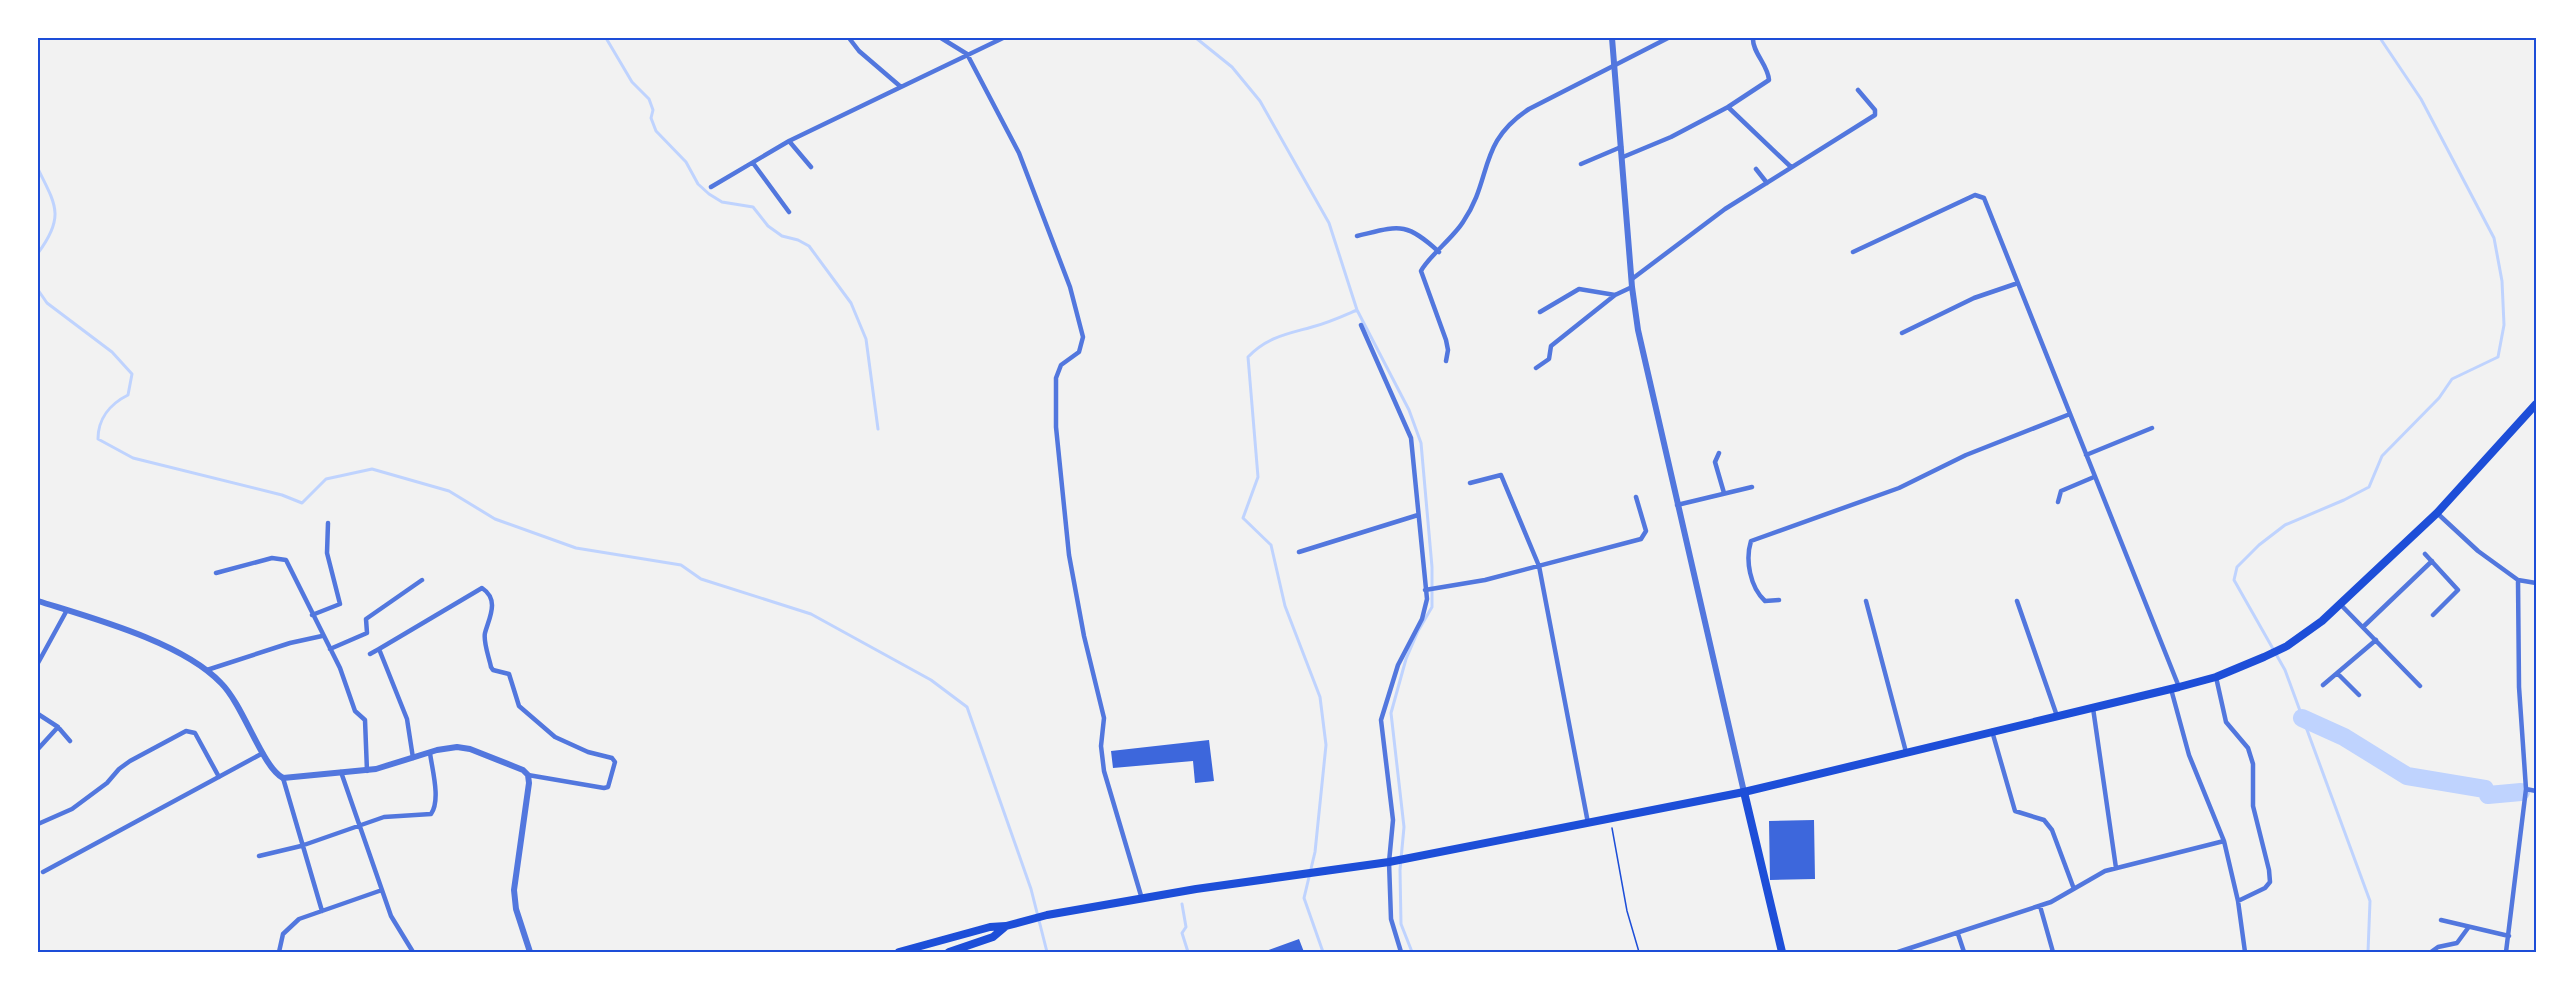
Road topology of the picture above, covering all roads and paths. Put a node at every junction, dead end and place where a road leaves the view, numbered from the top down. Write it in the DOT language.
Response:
graph roads {
  1 [pos="849,38"];
  2 [pos="941,38"];
  3 [pos="1004,38"];
  4 [pos="1612,38"];
  5 [pos="1668,38"];
  6 [pos="1754,38"];
  7 [pos="967,54"];
  8 [pos="1614,67"];
  9 [pos="901,87"];
  10 [pos="1858,90"];
  11 [pos="1728,107"];
  12 [pos="789,141"];
  13 [pos="1620,147"];
  14 [pos="1623,158"];
  15 [pos="753,163"];
  16 [pos="1581,164"];
  17 [pos="811,167"];
  18 [pos="1791,168"];
  19 [pos="1756,169"];
  20 [pos="1767,183"];
  21 [pos="711,187"];
  22 [pos="789,212"];
  23 [pos="1357,236"];
  24 [pos="1439,252"];
  25 [pos="1853,252"];
  26 [pos="1632,283"];
  27 [pos="2018,283"];
  28 [pos="1615,295"];
  29 [pos="1540,312"];
  30 [pos="1361,325"];
  31 [pos="1902,333"];
  32 [pos="1446,361"];
  33 [pos="1536,368"];
  34 [pos="2536,404"];
  35 [pos="2070,414"];
  36 [pos="2152,428"];
  37 [pos="1719,453"];
  38 [pos="2086,455"];
  39 [pos="2094,477"];
  40 [pos="1470,483"];
  41 [pos="1752,487"];
  42 [pos="1724,493"];
  43 [pos="1636,496"];
  44 [pos="2058,502"];
  45 [pos="1677,505"];
  46 [pos="2437,513"];
  47 [pos="1418,515"];
  48 [pos="328,523"];
  49 [pos="1299,552"];
  50 [pos="2425,554"];
  51 [pos="2432,561"];
  52 [pos="1539,566"];
  53 [pos="216,573"];
  54 [pos="422,580"];
  55 [pos="2518,580"];
  56 [pos="2536,583"];
  57 [pos="1427,590"];
  58 [pos="1779,600"];
  59 [pos="38,601"];
  60 [pos="1866,601"];
  61 [pos="2018,601"];
  62 [pos="2341,604"];
  63 [pos="67,610"];
  64 [pos="312,615"];
  65 [pos="2433,615"];
  66 [pos="2363,627"];
  67 [pos="322,636"];
  68 [pos="2376,640"];
  69 [pos="330,649"];
  70 [pos="380,649"];
  71 [pos="370,654"];
  72 [pos="38,663"];
  73 [pos="207,670"];
  74 [pos="2337,673"];
  75 [pos="2216,677"];
  76 [pos="2323,685"];
  77 [pos="2420,686"];
  78 [pos="2175,688"];
  79 [pos="2359,695"];
  80 [pos="2093,708"];
  81 [pos="38,714"];
  82 [pos="2057,716"];
  83 [pos="58,727"];
  84 [pos="1992,731"];
  85 [pos="70,741"];
  86 [pos="38,749"];
  87 [pos="1906,752"];
  88 [pos="263,753"];
  89 [pos="430,753"];
  90 [pos="412,758"];
  91 [pos="367,771"];
  92 [pos="341,772"];
  93 [pos="528,775"];
  94 [pos="219,777"];
  95 [pos="283,778"];
  96 [pos="2526,789"];
  97 [pos="2536,791"];
  98 [pos="1744,792"];
  99 [pos="1610,818"];
  100 [pos="1588,823"];
  101 [pos="38,824"];
  102 [pos="360,824"];
  103 [pos="2224,841"];
  104 [pos="301,846"];
  105 [pos="259,856"];
  106 [pos="1392,862"];
  107 [pos="2116,868"];
  108 [pos="43,872"];
  109 [pos="2074,889"];
  110 [pos="382,890"];
  111 [pos="1142,898"];
  112 [pos="2238,900"];
  113 [pos="2040,906"];
  114 [pos="322,911"];
  115 [pos="2441,920"];
  116 [pos="1006,926"];
  117 [pos="2468,928"];
  118 [pos="1958,934"];
  119 [pos="2509,936"];
  120 [pos="279,952"];
  121 [pos="413,952"];
  122 [pos="530,952"];
  123 [pos="899,952"];
  124 [pos="949,952"];
  125 [pos="1401,952"];
  126 [pos="1639,952"];
  127 [pos="1782,952"];
  128 [pos="1898,952"];
  129 [pos="1964,952"];
  130 [pos="2054,952"];
  131 [pos="2245,952"];
  132 [pos="2431,952"];
  133 [pos="2506,952"];
  1 -- 9 [label="street"];
  2 -- 7 [label="street"];
  3 -- 7 [label="street"];
  4 -- 8 [label="street"];
  5 -- 8 [label="street"];
  6 -- 11 [label="street"];
  7 -- 9 [label="street"];
  7 -- 111 [label="street"];
  8 -- 13 [label="street"];
  8 -- 24 [label="street"];
  9 -- 12 [label="street"];
  10 -- 18 [label="street"];
  11 -- 14 [label="street"];
  11 -- 18 [label="street"];
  12 -- 15 [label="street"];
  12 -- 17 [label="street"];
  13 -- 14 [label="street"];
  13 -- 16 [label="street"];
  14 -- 26 [label="street"];
  15 -- 21 [label="street"];
  15 -- 22 [label="street"];
  18 -- 20 [label="street"];
  19 -- 20 [label="street"];
  20 -- 26 [label="street"];
  23 -- 24 [label="street"];
  24 -- 32 [label="street"];
  25 -- 27 [label="street"];
  26 -- 28 [label="street"];
  26 -- 45 [label="street"];
  27 -- 31 [label="street"];
  27 -- 35 [label="street"];
  28 -- 29 [label="street"];
  28 -- 33 [label="street"];
  30 -- 47 [label="street"];
  34 -- 46 [label="main road"];
  35 -- 38 [label="street"];
  35 -- 58 [label="street"];
  36 -- 38 [label="street"];
  37 -- 42 [label="street"];
  38 -- 39 [label="street"];
  39 -- 44 [label="street"];
  39 -- 78 [label="street"];
  40 -- 52 [label="street"];
  41 -- 42 [label="street"];
  42 -- 45 [label="street"];
  43 -- 52 [label="street"];
  45 -- 98 [label="street"];
  46 -- 55 [label="street"];
  46 -- 62 [label="main road"];
  47 -- 49 [label="street"];
  47 -- 57 [label="street"];
  48 -- 64 [label="street"];
  50 -- 51 [label="street"];
  51 -- 65 [label="street"];
  51 -- 66 [label="street"];
  52 -- 57 [label="street"];
  52 -- 100 [label="street"];
  53 -- 64 [label="street"];
  54 -- 69 [label="street"];
  55 -- 56 [label="street"];
  55 -- 96 [label="street"];
  57 -- 106 [label="street"];
  59 -- 63 [label="street"];
  60 -- 87 [label="street"];
  61 -- 82 [label="street"];
  62 -- 66 [label="street"];
  62 -- 75 [label="main road"];
  63 -- 72 [label="street"];
  63 -- 73 [label="street"];
  64 -- 67 [label="street"];
  66 -- 68 [label="street"];
  67 -- 69 [label="street"];
  67 -- 73 [label="street"];
  68 -- 74 [label="street"];
  68 -- 77 [label="street"];
  69 -- 91 [label="street"];
  70 -- 71 [label="street"];
  70 -- 90 [label="street"];
  70 -- 93 [label="street"];
  73 -- 88 [label="street"];
  74 -- 76 [label="street"];
  74 -- 79 [label="street"];
  75 -- 78 [label="main road"];
  75 -- 112 [label="street"];
  78 -- 80 [label="main road"];
  78 -- 103 [label="street"];
  80 -- 82 [label="main road"];
  80 -- 107 [label="street"];
  81 -- 83 [label="street"];
  82 -- 84 [label="main road"];
  83 -- 85 [label="street"];
  83 -- 86 [label="street"];
  84 -- 87 [label="main road"];
  84 -- 109 [label="street"];
  87 -- 98 [label="main road"];
  88 -- 94 [label="street"];
  88 -- 95 [label="street"];
  89 -- 90 [label="street"];
  89 -- 93 [label="street"];
  89 -- 102 [label="street"];
  90 -- 91 [label="street"];
  91 -- 92 [label="street"];
  92 -- 95 [label="street"];
  92 -- 102 [label="street"];
  93 -- 122 [label="street"];
  94 -- 101 [label="street"];
  94 -- 108 [label="street"];
  95 -- 104 [label="street"];
  96 -- 97 [label="street"];
  96 -- 119 [label="street"];
  98 -- 99 [label="main road"];
  98 -- 127 [label="main road"];
  99 -- 100 [label="main road"];
  99 -- 126 [label="path"];
  100 -- 106 [label="main road"];
  102 -- 104 [label="street"];
  102 -- 110 [label="street"];
  103 -- 107 [label="street"];
  103 -- 112 [label="street"];
  104 -- 105 [label="street"];
  104 -- 114 [label="street"];
  106 -- 111 [label="main road"];
  106 -- 125 [label="street"];
  107 -- 109 [label="street"];
  109 -- 113 [label="street"];
  110 -- 114 [label="street"];
  110 -- 121 [label="street"];
  111 -- 116 [label="main road"];
  112 -- 131 [label="street"];
  113 -- 118 [label="street"];
  113 -- 130 [label="street"];
  114 -- 120 [label="street"];
  115 -- 117 [label="street"];
  116 -- 123 [label="main road"];
  116 -- 124 [label="main road"];
  117 -- 119 [label="street"];
  117 -- 132 [label="street"];
  118 -- 128 [label="street"];
  118 -- 129 [label="street"];
  119 -- 133 [label="street"];
}
